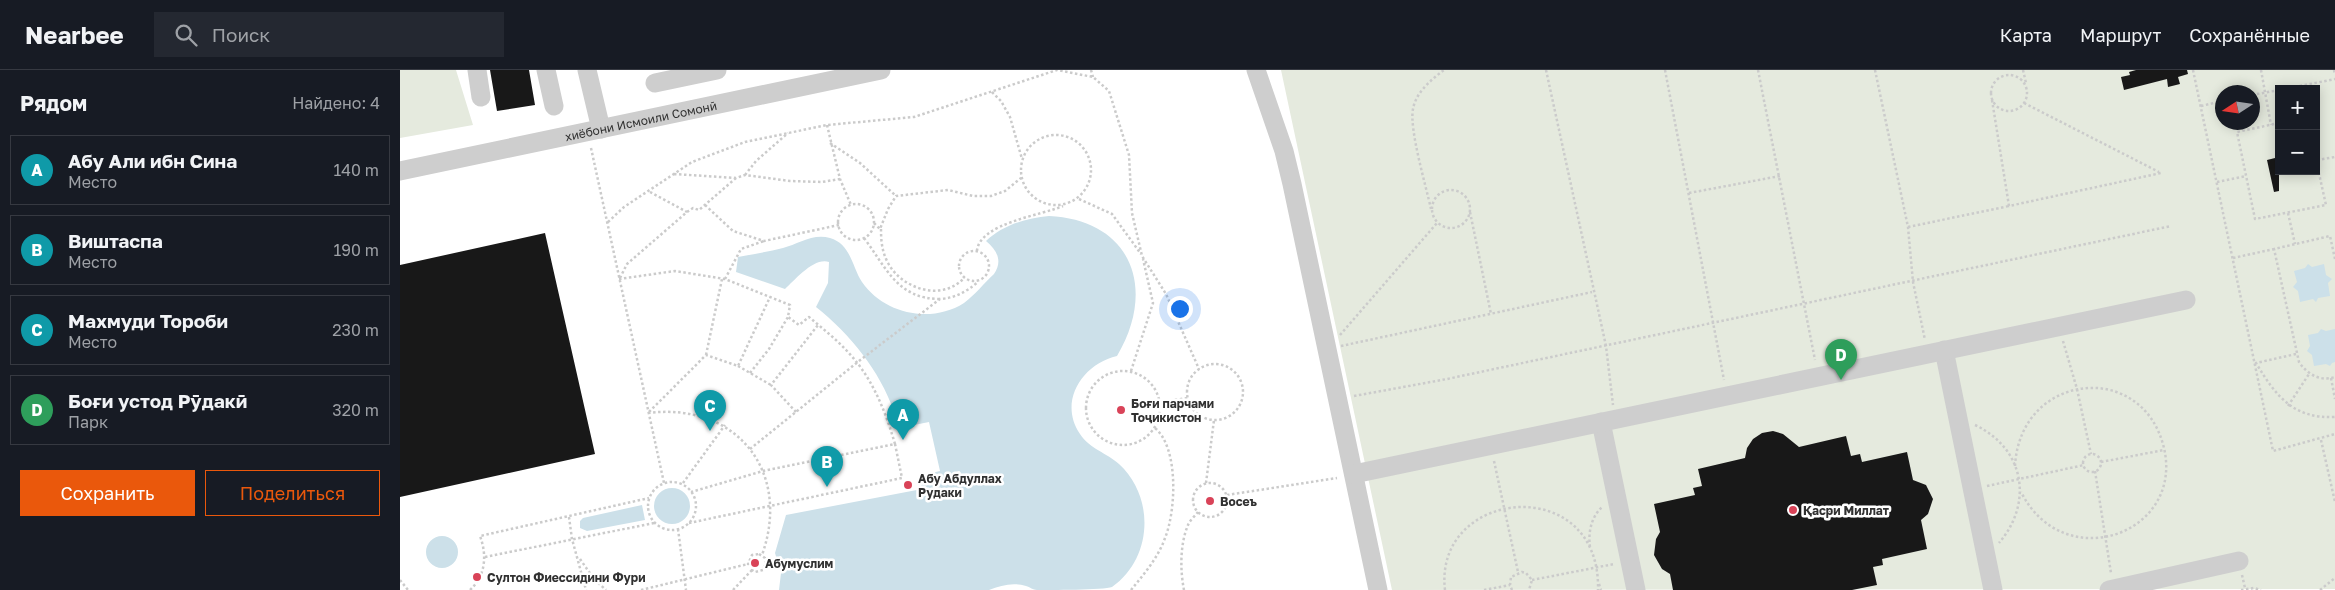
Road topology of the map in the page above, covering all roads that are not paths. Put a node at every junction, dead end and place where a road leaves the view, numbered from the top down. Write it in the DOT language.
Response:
graph roads {
  1 [pos="478,70"];
  2 [pos="546,70"];
  3 [pos="587,70"];
  4 [pos="717,70"];
  5 [pos="882,70"];
  6 [pos="1256,70"];
  7 [pos="855,73"];
  8 [pos="811,77"];
  9 [pos="655,83"];
  10 [pos="481,97"];
  11 [pos="554,106"];
  12 [pos="594,130"];
  13 [pos="400,171"];
  14 [pos="2186,300"];
  15 [pos="1936,352"];
  16 [pos="1608,420"];
  17 [pos="1354,474"];
  18 [pos="2239,561"];
  19 [pos="1378,590"];
  20 [pos="1636,590"];
  21 [pos="1994,590"];
  22 [pos="2112,590"];
  1 -- 10 [label="street"];
  2 -- 11 [label="street"];
  3 -- 12 [label="street"];
  4 -- 9 [label="street"];
  5 -- 7 [label="street, хиёбони Исмоили Сомонӣ"];
  6 -- 17 [label="street"];
  7 -- 8 [label="street, хиёбони Исмоили Сомонӣ"];
  8 -- 12 [label="street, хиёбони Исмоили Сомонӣ"];
  12 -- 13 [label="street, хиёбони Исмоили Сомонӣ"];
  14 -- 15 [label="street"];
  15 -- 16 [label="street"];
  15 -- 21 [label="street"];
  16 -- 17 [label="street"];
  16 -- 20 [label="street"];
  17 -- 19 [label="street"];
  18 -- 22 [label="street"];
}
